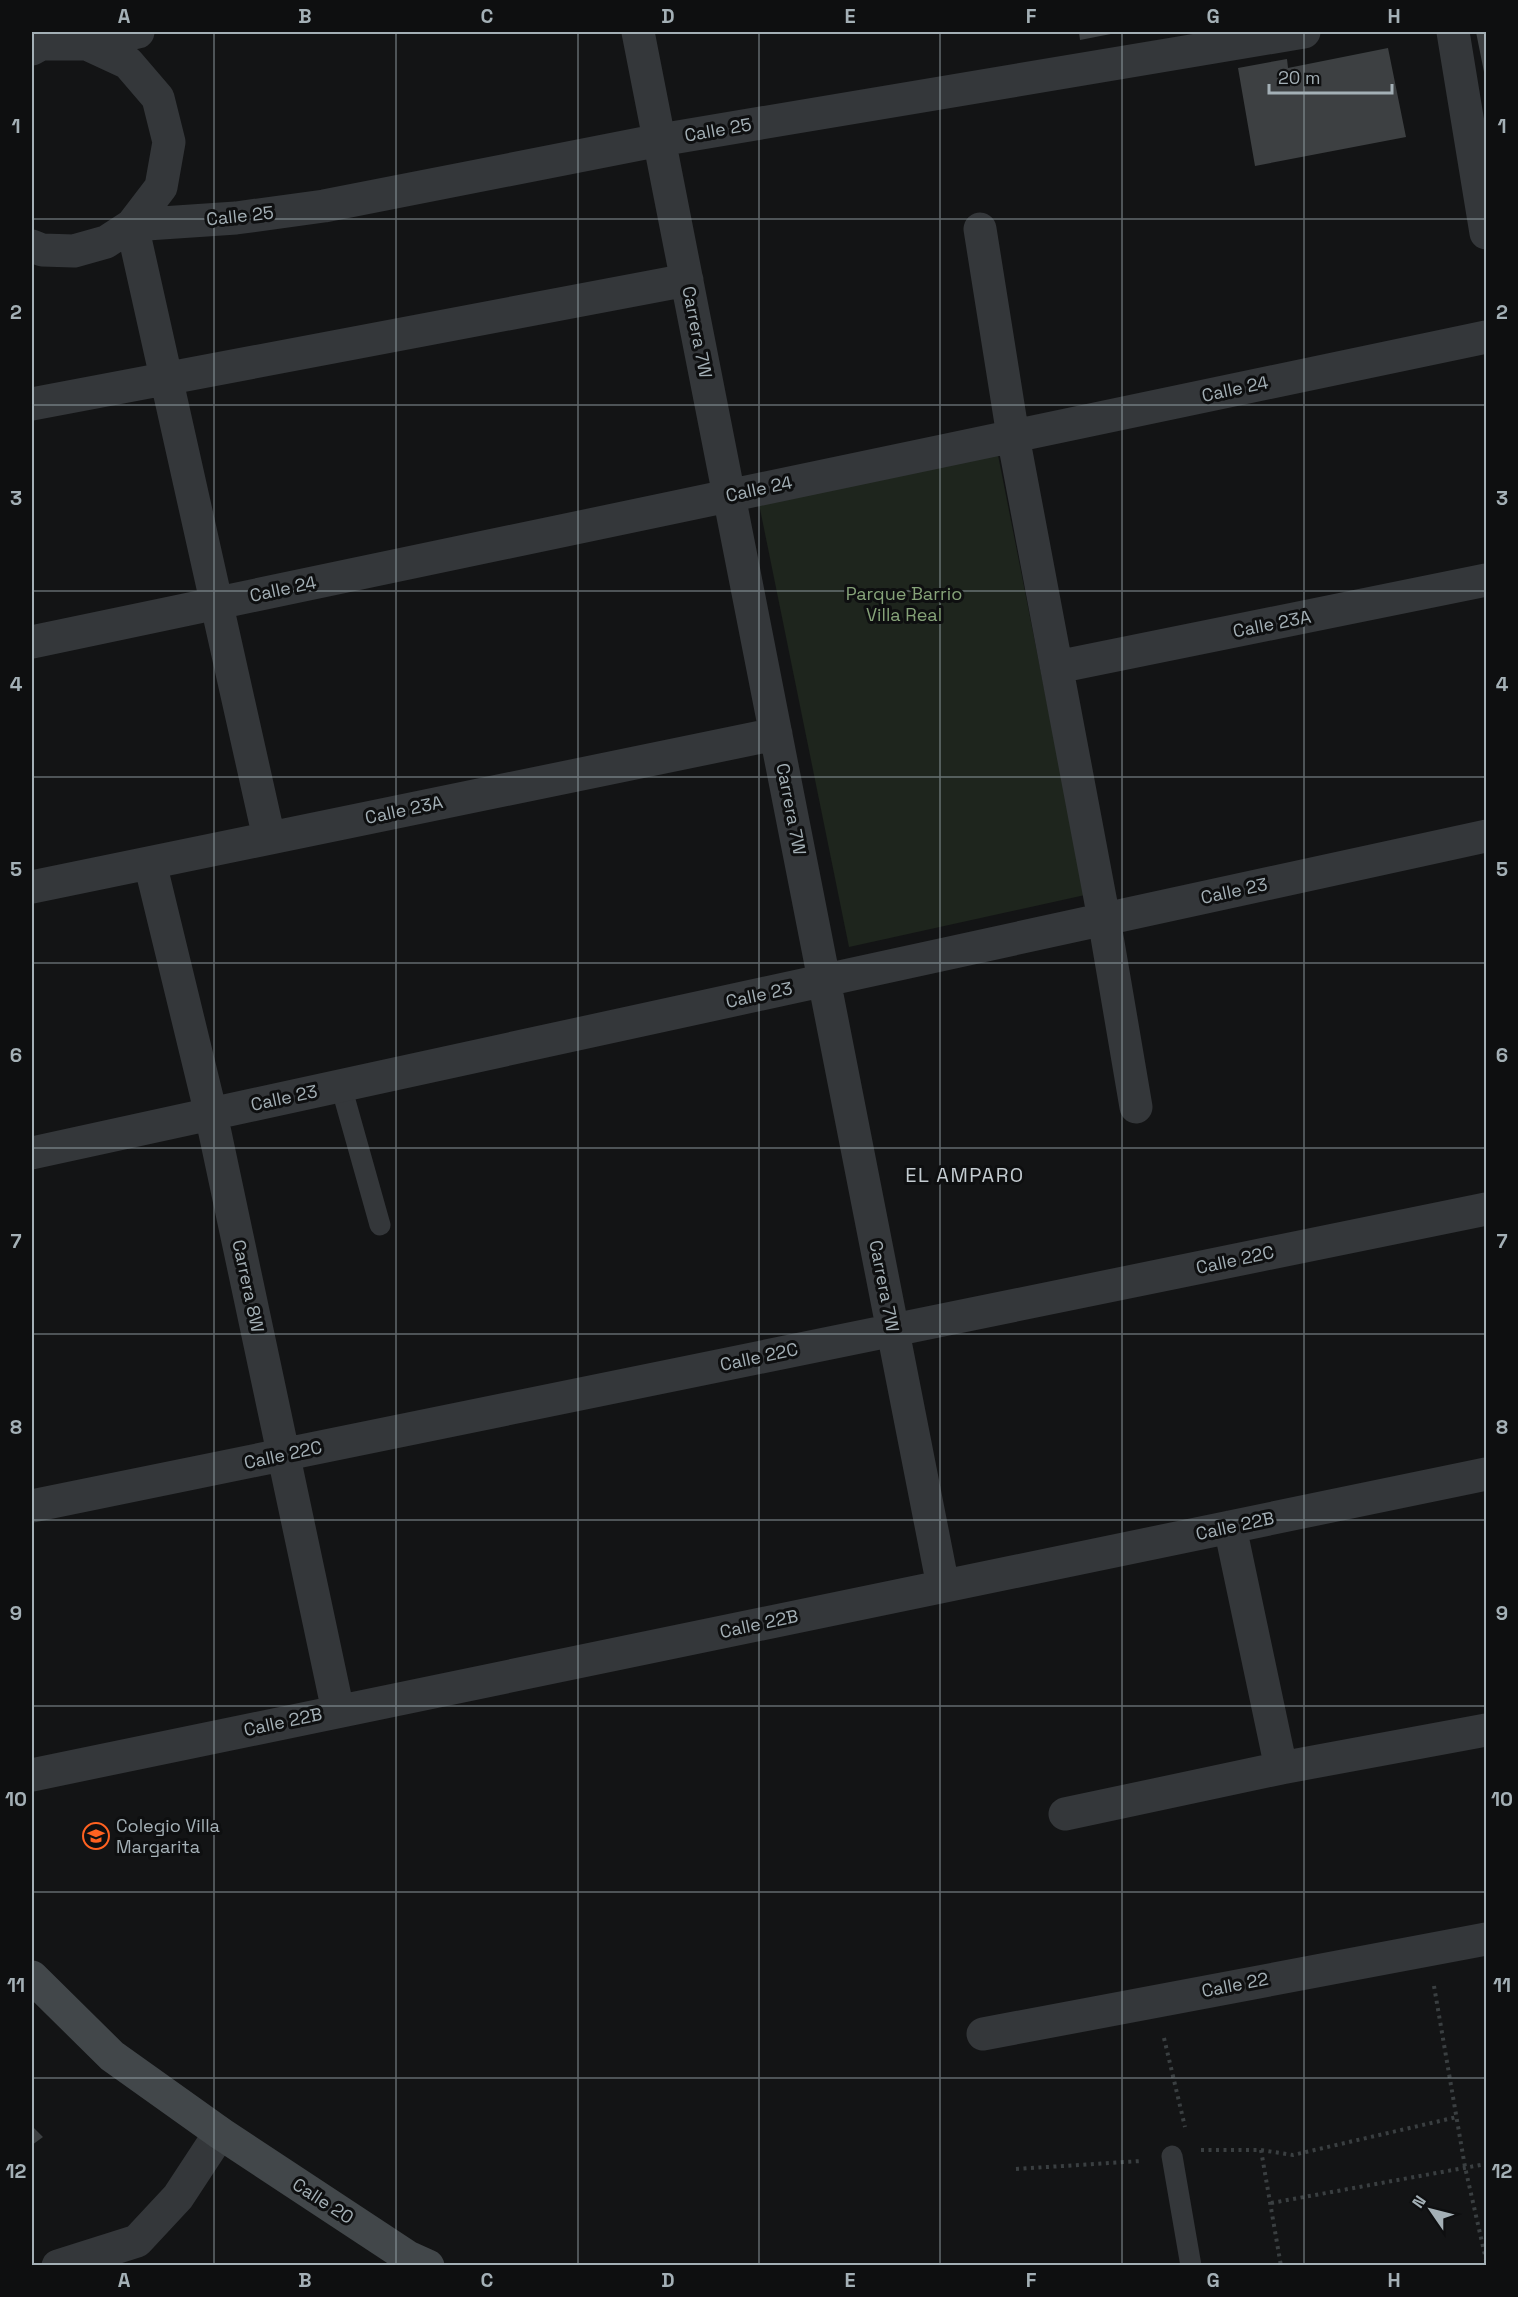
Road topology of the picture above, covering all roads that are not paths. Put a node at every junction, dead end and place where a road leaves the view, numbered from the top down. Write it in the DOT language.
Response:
graph roads {
  1 [pos="132,32"];
  2 [pos="638,32"];
  3 [pos="1304,32"];
  4 [pos="1453,32"];
  5 [pos="87,44"];
  6 [pos="32,49"];
  7 [pos="660,140"];
  8 [pos="132,225"];
  9 [pos="980,229"];
  10 [pos="1486,233"];
  11 [pos="32,246"];
  12 [pos="687,280"];
  13 [pos="1486,337"];
  14 [pos="166,378"];
  15 [pos="32,404"];
  16 [pos="1013,436"];
  17 [pos="729,496"];
  18 [pos="1486,580"];
  19 [pos="216,603"];
  20 [pos="32,642"];
  21 [pos="1057,667"];
  22 [pos="776,734"];
  23 [pos="1486,836"];
  24 [pos="269,838"];
  25 [pos="150,862"];
  26 [pos="32,887"];
  27 [pos="1104,919"];
  28 [pos="825,981"];
  29 [pos="341,1086"];
  30 [pos="1136,1107"];
  31 [pos="211,1114"];
  32 [pos="32,1153"];
  33 [pos="1486,1209"];
  34 [pos="380,1225"];
  35 [pos="893,1330"];
  36 [pos="284,1455"];
  37 [pos="1486,1474"];
  38 [pos="32,1506"];
  39 [pos="1230,1527"];
  40 [pos="943,1586"];
  41 [pos="338,1711"];
  42 [pos="1486,1730"];
  43 [pos="1281,1768"];
  44 [pos="32,1774"];
  45 [pos="1065,1814"];
  46 [pos="1486,1939"];
  47 [pos="32,1977"];
  48 [pos="983,2034"];
  49 [pos="220,2133"];
  50 [pos="1182,2154"];
  51 [pos="414,2263"];
  52 [pos="58,2265"];
  53 [pos="1191,2265"];
  1 -- 5 [label="street"];
  2 -- 7 [label="street, Carrera 7W"];
  3 -- 7 [label="street, Calle 25"];
  4 -- 10 [label="street"];
  5 -- 6 [label="street"];
  5 -- 8 [label="street"];
  7 -- 8 [label="street, Calle 25"];
  7 -- 12 [label="street, Carrera 7W"];
  8 -- 11 [label="street"];
  8 -- 14 [label="street"];
  9 -- 16 [label="street"];
  12 -- 14 [label="street"];
  12 -- 17 [label="street, Carrera 7W"];
  13 -- 16 [label="street, Calle 24"];
  14 -- 15 [label="street"];
  14 -- 19 [label="street"];
  16 -- 17 [label="street, Calle 24"];
  16 -- 21 [label="street"];
  17 -- 19 [label="street, Calle 24"];
  17 -- 22 [label="street, Carrera 7W"];
  18 -- 21 [label="street, Calle 23A"];
  19 -- 20 [label="street, Calle 24"];
  19 -- 24 [label="street"];
  21 -- 27 [label="street"];
  22 -- 24 [label="street, Calle 23A"];
  22 -- 28 [label="street, Carrera 7W"];
  23 -- 27 [label="street, Calle 23"];
  24 -- 25 [label="street, Calle 23A"];
  25 -- 26 [label="street, Calle 23A"];
  25 -- 31 [label="street, Carrera 8W"];
  27 -- 28 [label="street, Calle 23"];
  27 -- 30 [label="street"];
  28 -- 29 [label="street, Calle 23"];
  28 -- 35 [label="street, Carrera 7W"];
  29 -- 31 [label="street, Calle 23"];
  29 -- 34 [label="lane"];
  31 -- 32 [label="street, Calle 23"];
  31 -- 36 [label="street, Carrera 8W"];
  33 -- 35 [label="street, Calle 22C"];
  35 -- 36 [label="street, Calle 22C"];
  35 -- 40 [label="street, Carrera 7W"];
  36 -- 38 [label="street, Calle 22C"];
  36 -- 41 [label="street, Carrera 8W"];
  37 -- 39 [label="street, Calle 22B"];
  39 -- 40 [label="street, Calle 22B"];
  39 -- 43 [label="street"];
  40 -- 41 [label="street, Calle 22B"];
  41 -- 44 [label="street, Calle 22B"];
  42 -- 43 [label="street"];
  43 -- 45 [label="street"];
  46 -- 48 [label="street, Calle 22"];
  47 -- 49 [label="main road, Calle 20"];
  49 -- 51 [label="main road, Calle 20"];
  49 -- 52 [label="street"];
  50 -- 53 [label="lane"];
}
